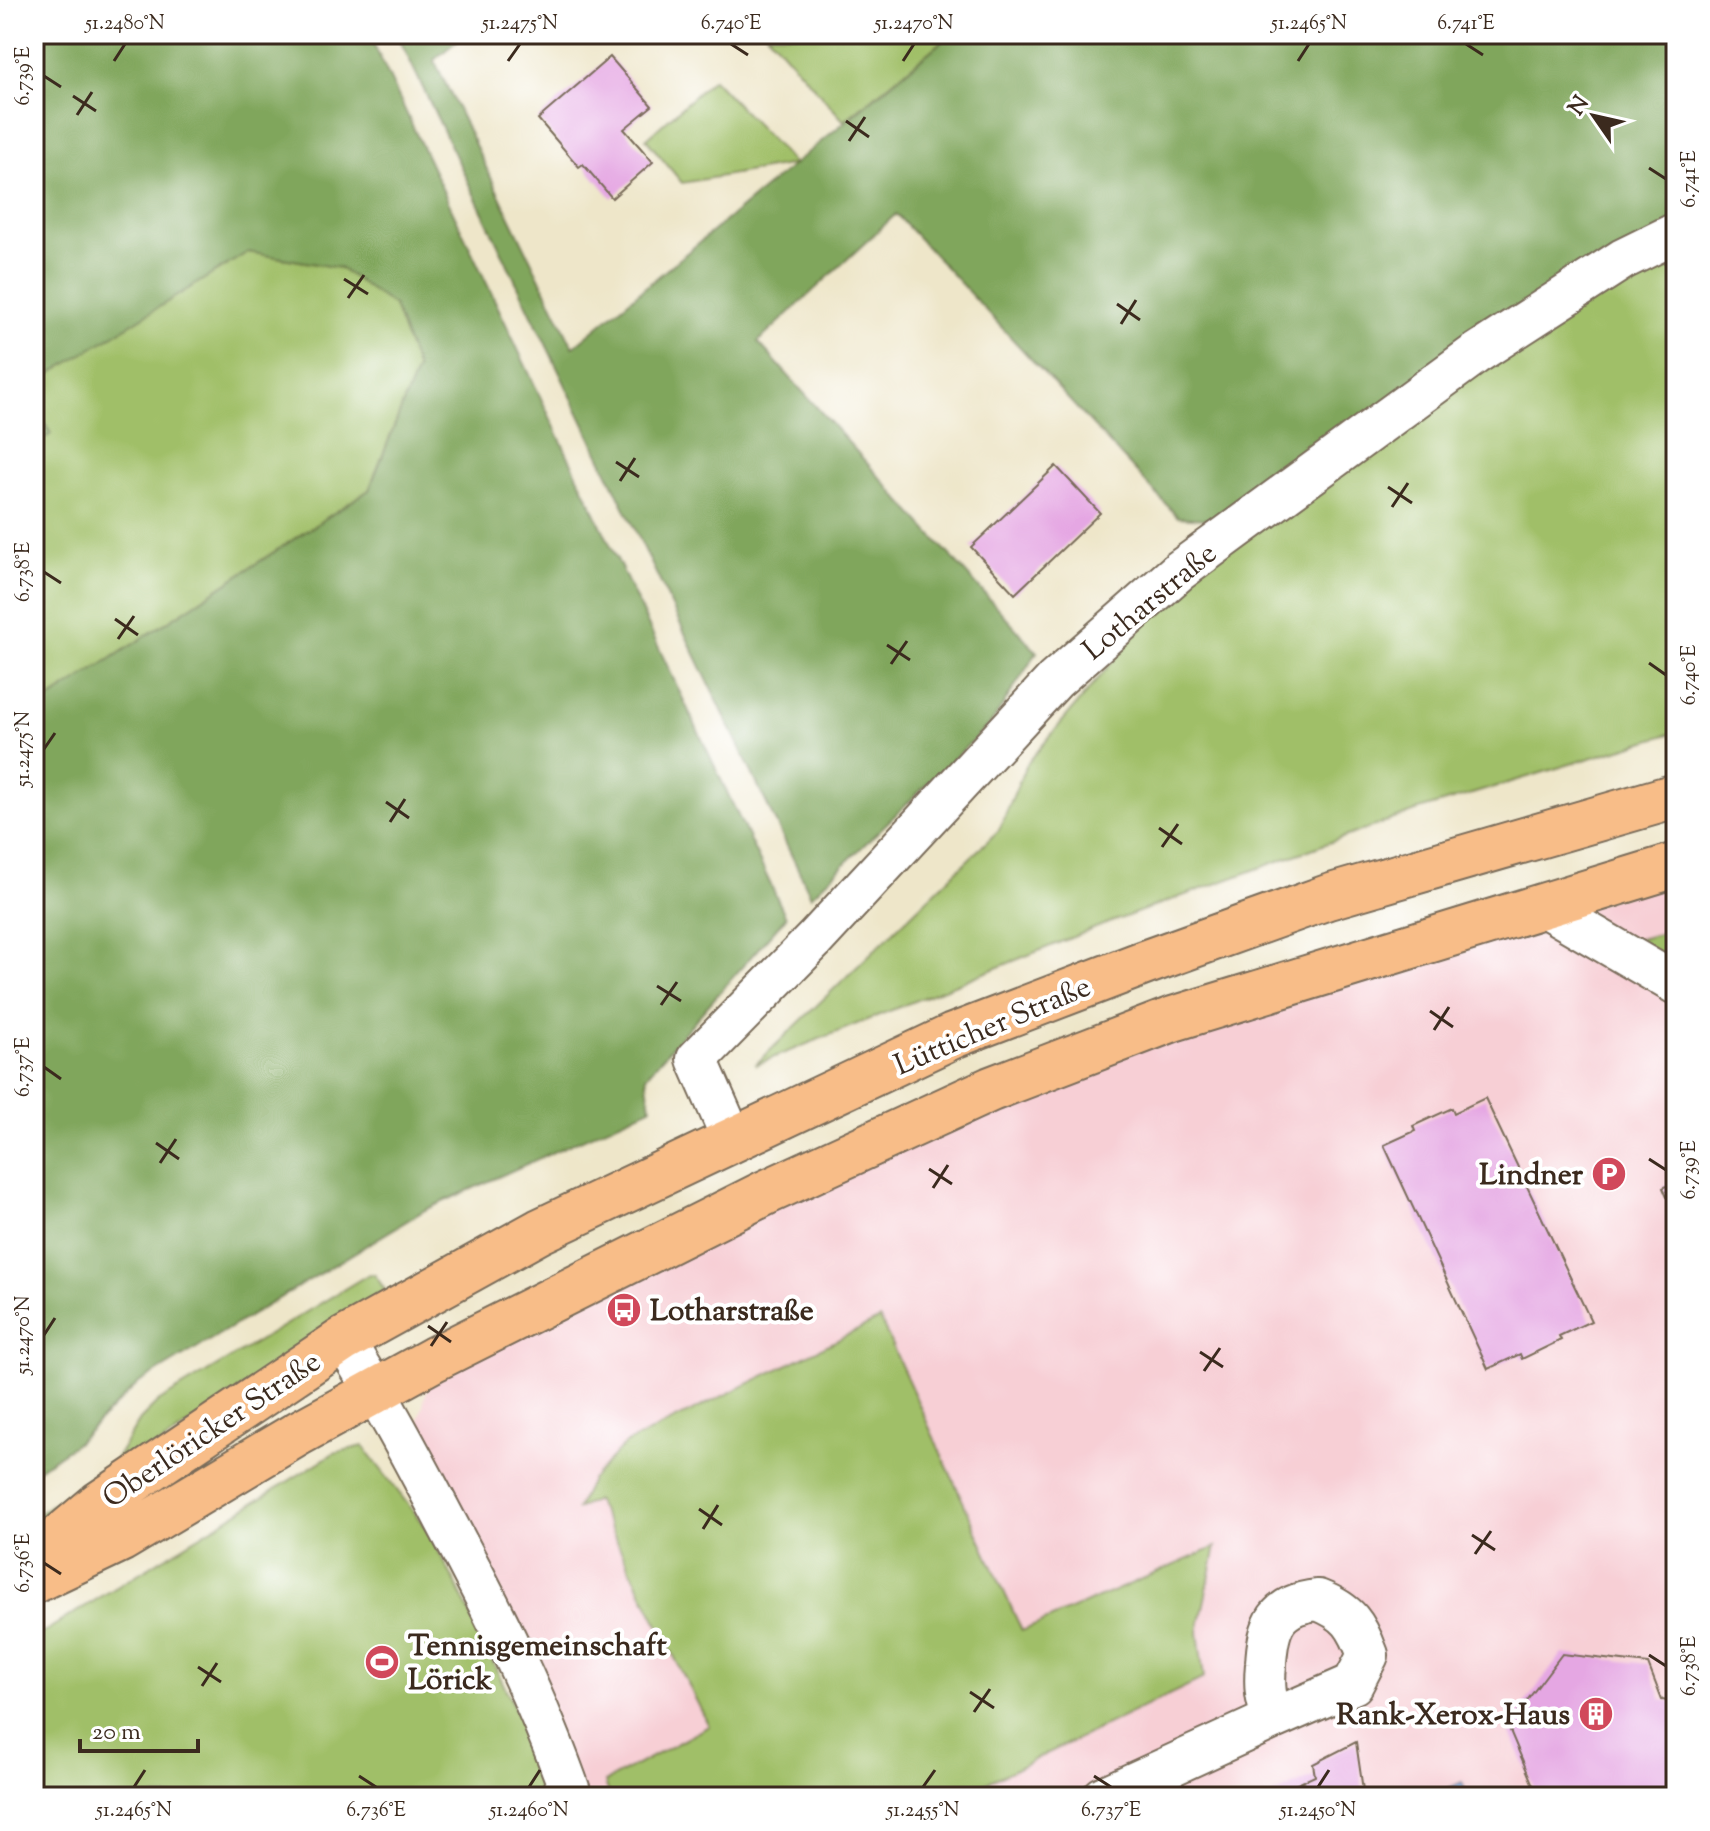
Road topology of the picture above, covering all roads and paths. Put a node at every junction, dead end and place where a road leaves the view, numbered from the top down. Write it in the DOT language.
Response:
graph roads {
  1 [pos="1676,233"];
  2 [pos="1676,796"];
  3 [pos="1676,865"];
  4 [pos="1541,905"];
  5 [pos="1676,984"];
  6 [pos="733,1141"];
  7 [pos="343,1340"];
  8 [pos="376,1391"];
  9 [pos="34,1559"];
  10 [pos="34,1581"];
  11 [pos="1273,1719"];
  12 [pos="561,1784"];
  13 [pos="1103,1797"];
  1 -- 6 [label="street, Lotharstraße"];
  2 -- 6 [label="main road, Lütticher Straße"];
  3 -- 4 [label="main road, Lütticher Straße"];
  4 -- 5 [label="street"];
  4 -- 8 [label="main road, Lütticher Straße"];
  6 -- 7 [label="main road, Lütticher Straße"];
  7 -- 8 [label="street, Oberlöricker Straße"];
  7 -- 9 [label="main road, Oberlöricker Straße"];
  8 -- 10 [label="main road, Oberlöricker Straße"];
  8 -- 12 [label="street, Oberlöricker Straße"];
  11 -- 13 [label="street"];
}
